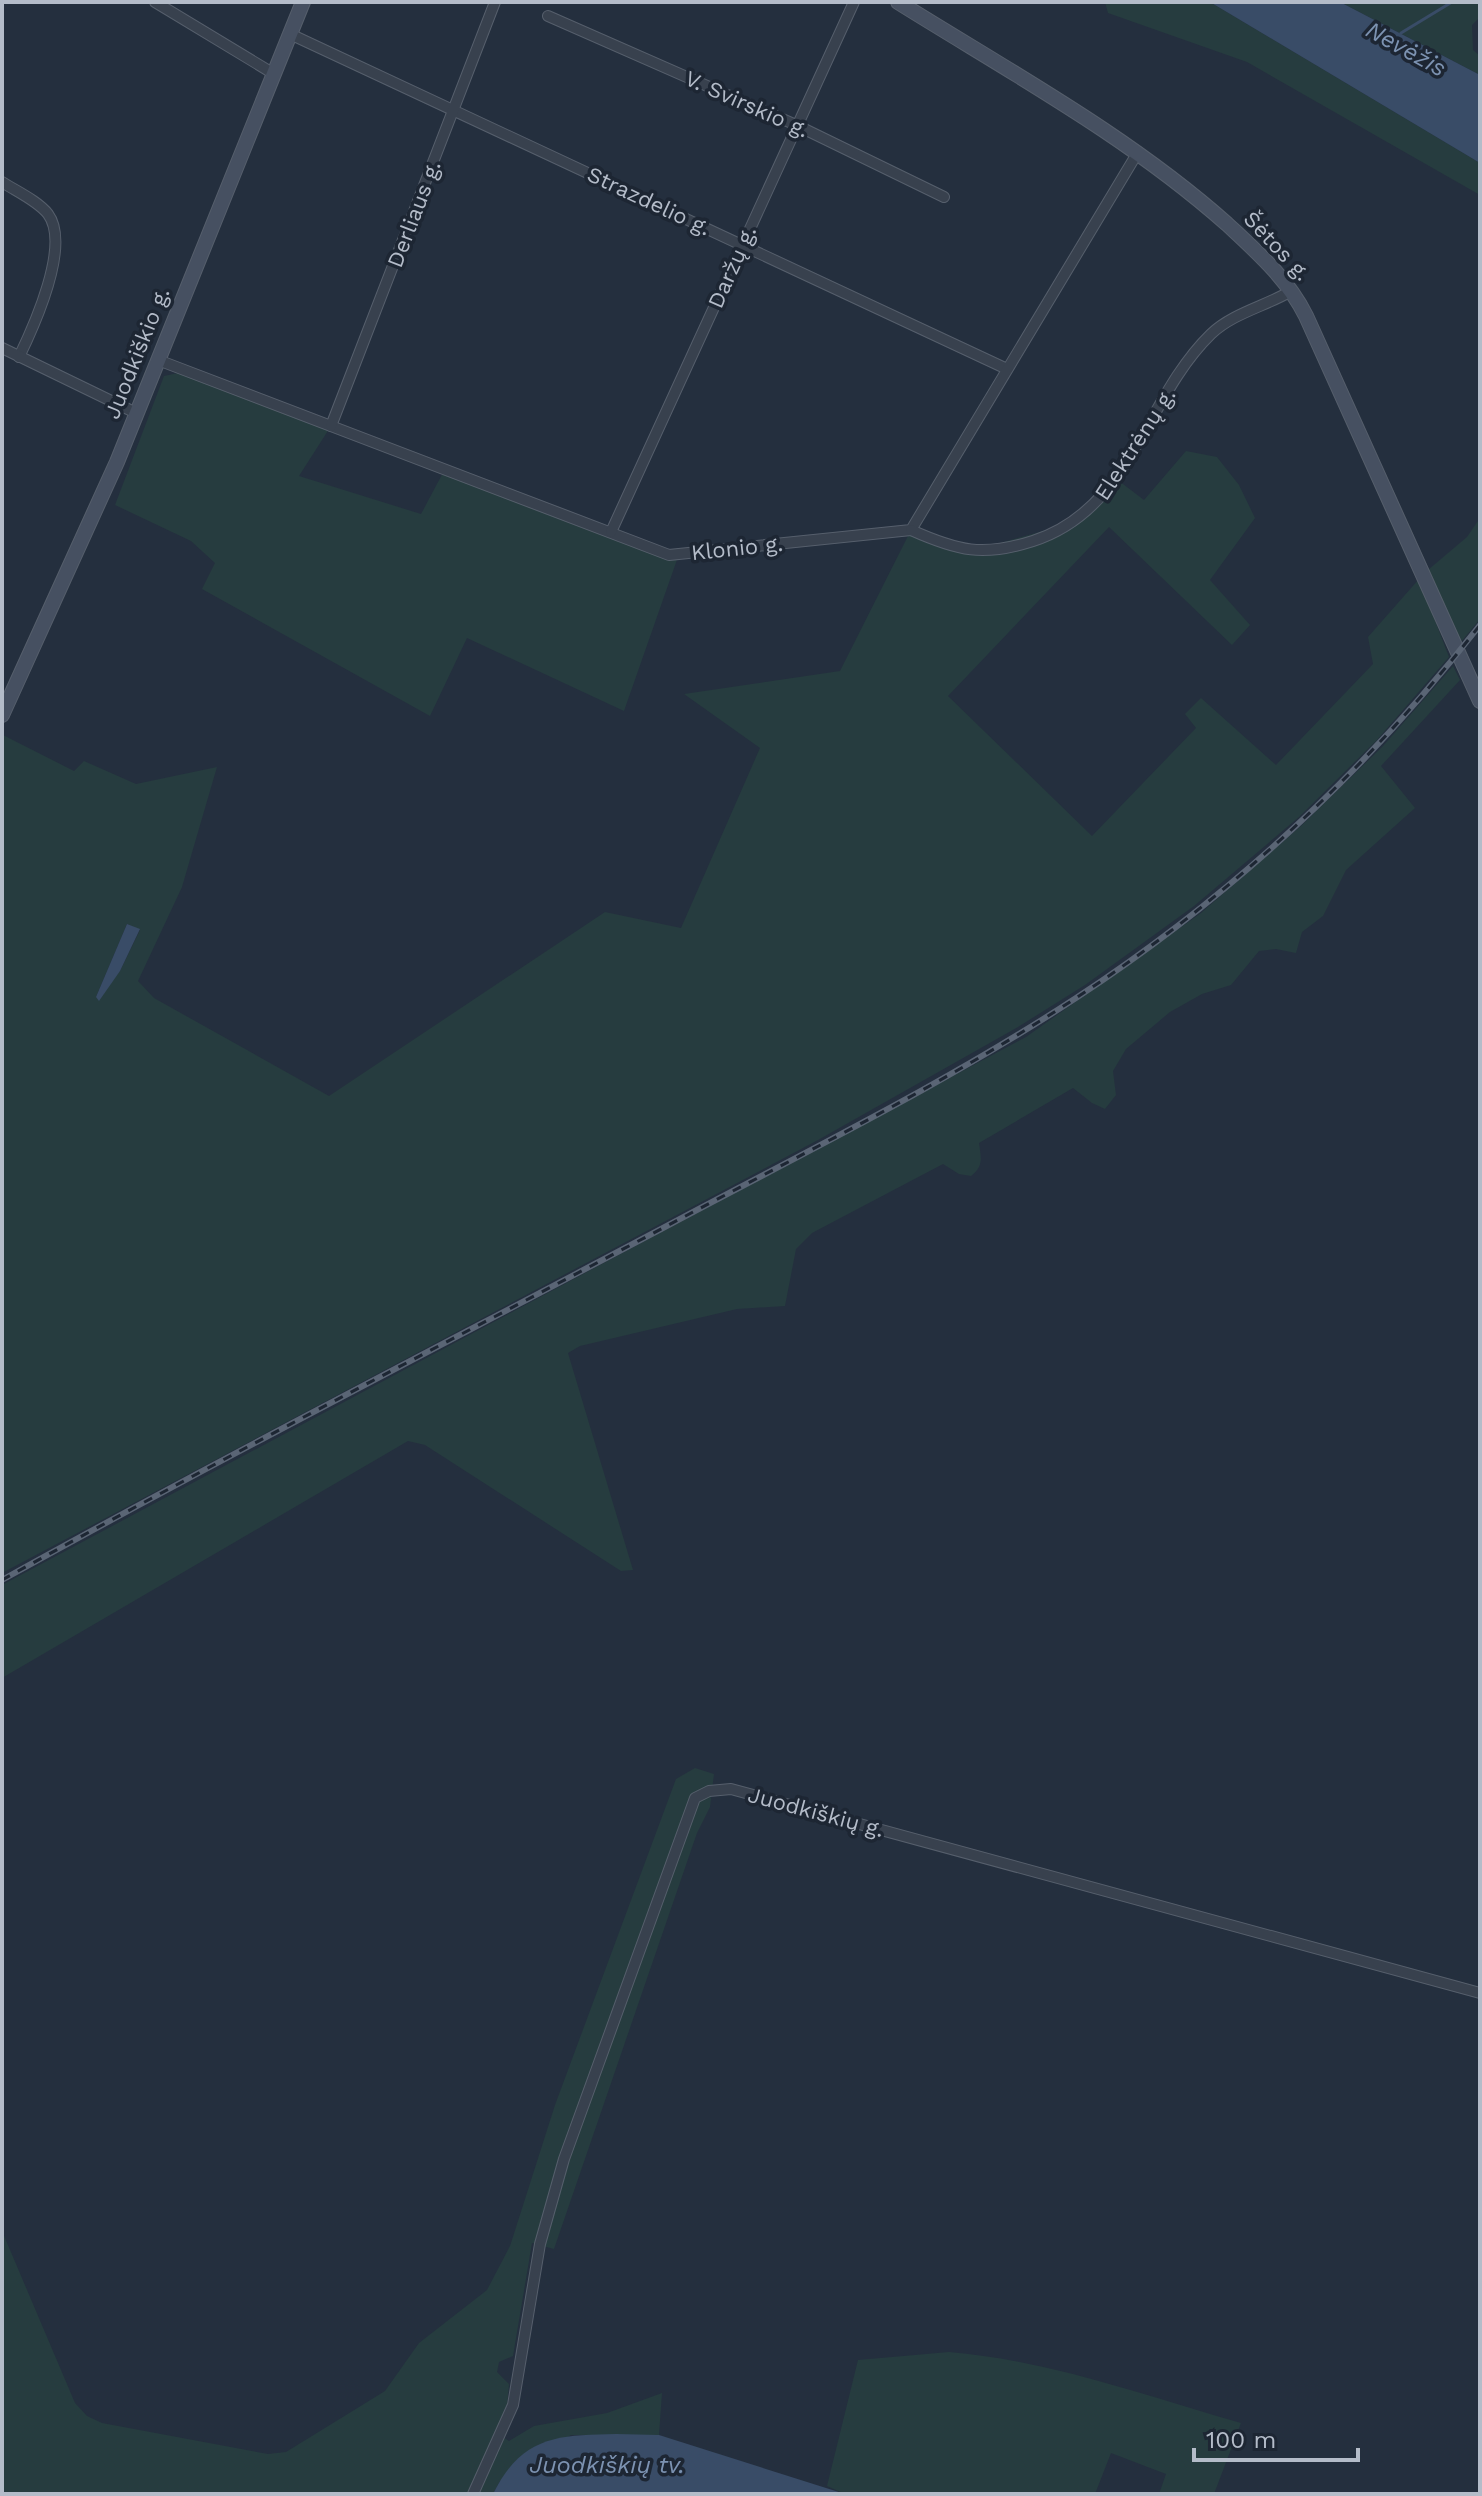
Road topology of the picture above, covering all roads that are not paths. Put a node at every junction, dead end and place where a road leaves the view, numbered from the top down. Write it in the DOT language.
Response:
graph roads {
  1 [pos="155,2"];
  2 [pos="303,2"];
  3 [pos="495,2"];
  4 [pos="854,2"];
  5 [pos="898,2"];
  6 [pos="548,16"];
  7 [pos="290,34"];
  8 [pos="274,74"];
  9 [pos="455,111"];
  10 [pos="796,125"];
  11 [pos="1138,152"];
  12 [pos="2,182"];
  13 [pos="944,197"];
  14 [pos="742,245"];
  15 [pos="1291,291"];
  16 [pos="2,348"];
  17 [pos="19,357"];
  18 [pos="158,360"];
  19 [pos="1007,369"];
  20 [pos="136,413"];
  21 [pos="331,426"];
  22 [pos="911,530"];
  23 [pos="611,532"];
  24 [pos="1480,701"];
  25 [pos="2,715"];
  26 [pos="1480,1993"];
  27 [pos="473,2494"];
  1 -- 8 [label="street"];
  2 -- 7 [label="main road, Juodkiškio g."];
  3 -- 9 [label="street, Derliaus g."];
  4 -- 10 [label="street, Daržų g."];
  5 -- 11 [label="main road, Šėtos g."];
  6 -- 10 [label="street, V. Svirskio g."];
  7 -- 8 [label="main road, Juodkiškio g."];
  7 -- 9 [label="street, Strazdelio g."];
  8 -- 18 [label="main road, Juodkiškio g."];
  9 -- 14 [label="street, Strazdelio g."];
  9 -- 21 [label="street, Derliaus g."];
  10 -- 13 [label="street, V. Svirskio g."];
  10 -- 14 [label="street, Daržų g."];
  11 -- 15 [label="main road, Šėtos g."];
  11 -- 19 [label="street"];
  12 -- 17 [label="street"];
  14 -- 19 [label="street, Strazdelio g."];
  14 -- 23 [label="street, Daržų g."];
  15 -- 22 [label="street, Elektrėnų g."];
  15 -- 24 [label="main road, Šėtos g."];
  16 -- 17 [label="street"];
  17 -- 20 [label="street"];
  18 -- 20 [label="main road, Juodkiškio g."];
  18 -- 21 [label="street, Klonio g."];
  19 -- 22 [label="street"];
  20 -- 25 [label="main road, Juodkiškio g."];
  21 -- 23 [label="street, Klonio g."];
  22 -- 23 [label="street, Klonio g."];
  26 -- 27 [label="street, Juodkiškių g."];
}
